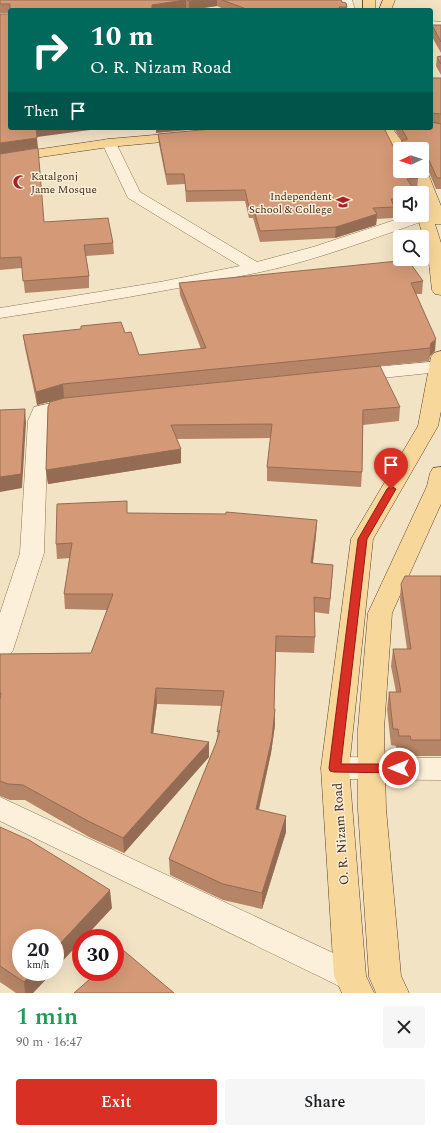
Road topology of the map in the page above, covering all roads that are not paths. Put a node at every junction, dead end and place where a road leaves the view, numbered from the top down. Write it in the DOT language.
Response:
graph roads {
  1 [pos="170,130"];
  2 [pos="386,130"];
  3 [pos="398,130"];
  4 [pos="202,134"];
  5 [pos="395,142"];
  6 [pos="406,142"];
  7 [pos="109,143"];
  8 [pos="0,151"];
  9 [pos="0,159"];
  10 [pos="422,178"];
  11 [pos="395,222"];
  12 [pos="427,222"];
  13 [pos="441,226"];
  14 [pos="255,268"];
  15 [pos="441,290"];
  16 [pos="0,313"];
  17 [pos="440,361"];
  18 [pos="338,376"];
  19 [pos="95,402"];
  20 [pos="441,473"];
  21 [pos="0,650"];
  22 [pos="334,768"];
  23 [pos="372,768"];
  24 [pos="441,769"];
  25 [pos="0,808"];
  26 [pos="354,985"];
  27 [pos="393,993"];
  1 -- 8 [label="main road"];
  2 -- 5 [label="main road"];
  3 -- 6 [label="main road"];
  4 -- 7 [label="main road"];
  7 -- 9 [label="main road"];
  7 -- 14 [label="street"];
  10 -- 13 [label="main road"];
  11 -- 14 [label="street"];
  12 -- 15 [label="main road"];
  14 -- 16 [label="street"];
  17 -- 18 [label="street"];
  17 -- 22 [label="main road, O. R. Nizam Road"];
  19 -- 21 [label="street"];
  20 -- 23 [label="main road"];
  22 -- 23 [label="street"];
  22 -- 26 [label="main road, O. R. Nizam Road"];
  23 -- 24 [label="street"];
  23 -- 27 [label="main road"];
  25 -- 26 [label="street"];
}
